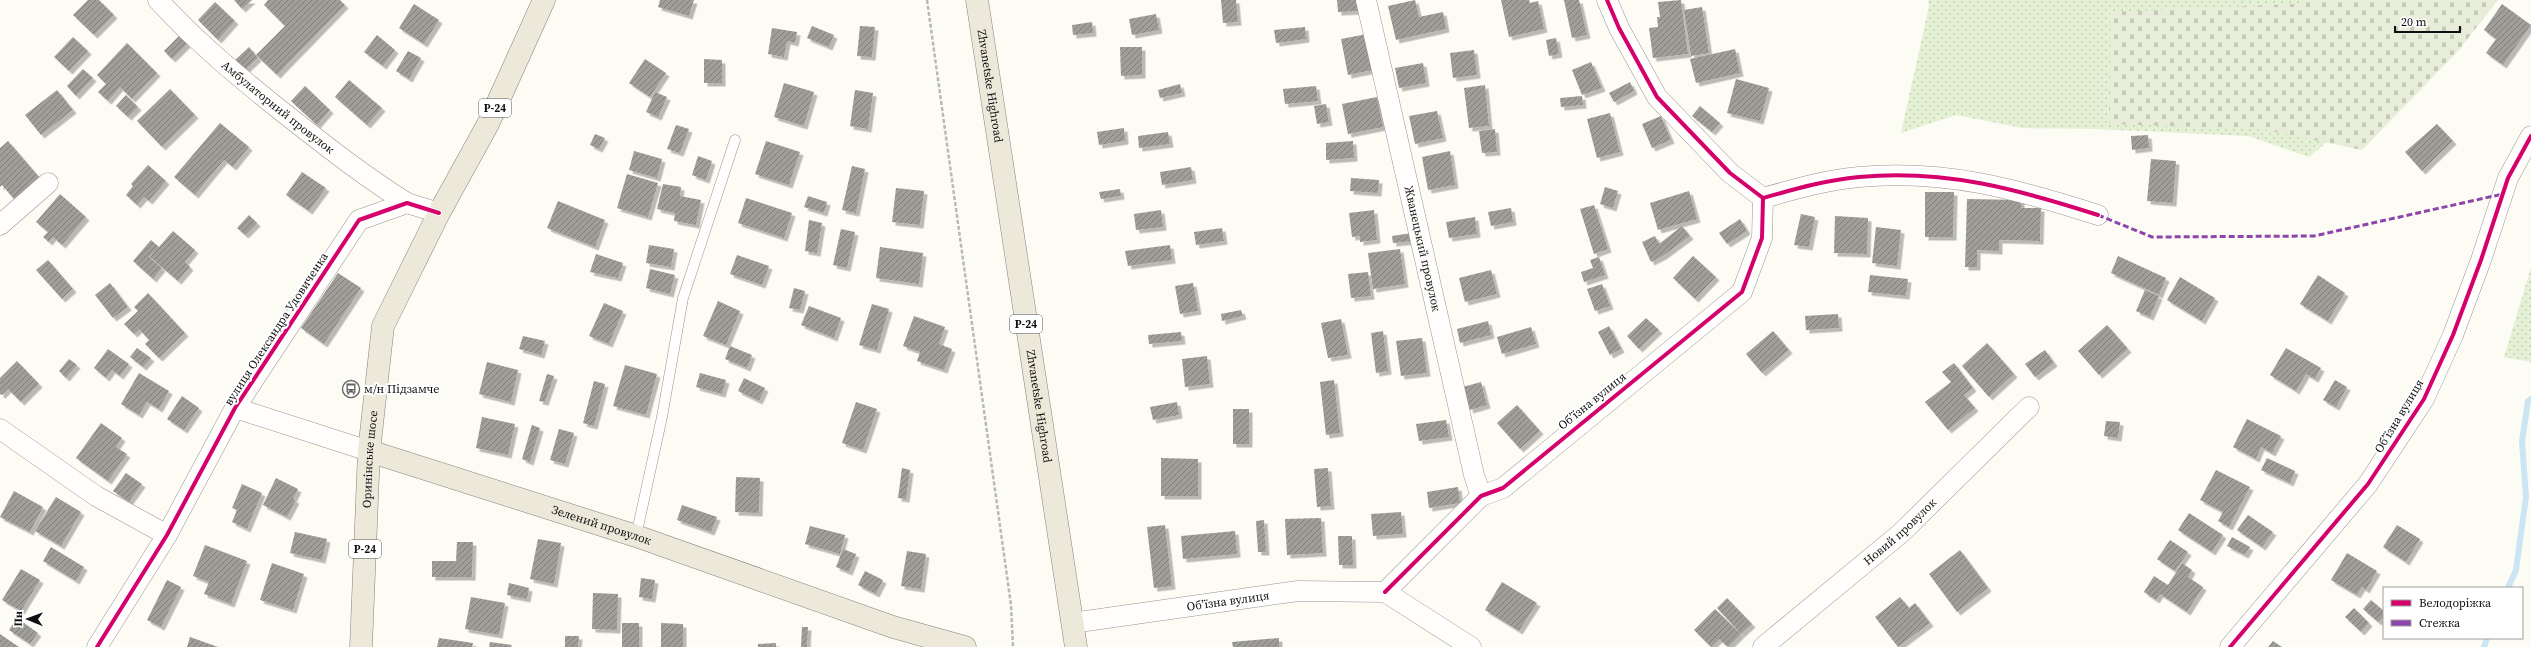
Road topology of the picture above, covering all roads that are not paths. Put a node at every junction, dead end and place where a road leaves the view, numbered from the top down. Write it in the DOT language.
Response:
graph roads {
  1 [pos="158,0"];
  2 [pos="544,0"];
  3 [pos="977,0"];
  4 [pos="1366,0"];
  5 [pos="1607,0"];
  6 [pos="2531,136"];
  7 [pos="735,140"];
  8 [pos="48,183"];
  9 [pos="1763,198"];
  10 [pos="407,203"];
  11 [pos="439,213"];
  12 [pos="2098,215"];
  13 [pos="0,225"];
  14 [pos="2029,407"];
  15 [pos="236,408"];
  16 [pos="0,429"];
  17 [pos="369,451"];
  18 [pos="1481,496"];
  19 [pos="167,535"];
  20 [pos="636,536"];
  21 [pos="1385,592"];
  22 [pos="1072,623"];
  23 [pos="97,647"];
  24 [pos="361,647"];
  25 [pos="966,647"];
  26 [pos="1076,647"];
  27 [pos="1471,647"];
  28 [pos="1763,647"];
  29 [pos="2230,647"];
  1 -- 10 [label="street, Амбулаторний провулок"];
  2 -- 11 [label="main road, Р-24"];
  3 -- 22 [label="main road, Zhvanetske Highroad / Р-24"];
  4 -- 18 [label="street, Жванецький провулок"];
  5 -- 9 [label="street"];
  6 -- 29 [label="street, Обʼїзна вулиця"];
  7 -- 20 [label="lane"];
  8 -- 13 [label="street"];
  9 -- 12 [label="street"];
  9 -- 18 [label="street, Обʼїзна вулиця"];
  10 -- 11 [label="street"];
  10 -- 15 [label="street, вулиця Олександра Удовиченка"];
  11 -- 17 [label="main road, Оринінське шосе / Р-24"];
  14 -- 28 [label="street, Новий провулок"];
  15 -- 17 [label="street, Зелений провулок"];
  15 -- 19 [label="street, вулиця Олександра Удовиченка"];
  16 -- 19 [label="street"];
  17 -- 20 [label="main road, Зелений провулок"];
  17 -- 24 [label="main road, Оринінське шосе / Р-24"];
  18 -- 21 [label="street, Обʼїзна вулиця"];
  19 -- 23 [label="street, вулиця Олександра Удовиченка"];
  20 -- 25 [label="main road, Зелений провулок"];
  21 -- 22 [label="street, Обʼїзна вулиця"];
  21 -- 27 [label="street"];
  22 -- 26 [label="main road, Zhvanetske Highroad / Р-24"];
}
